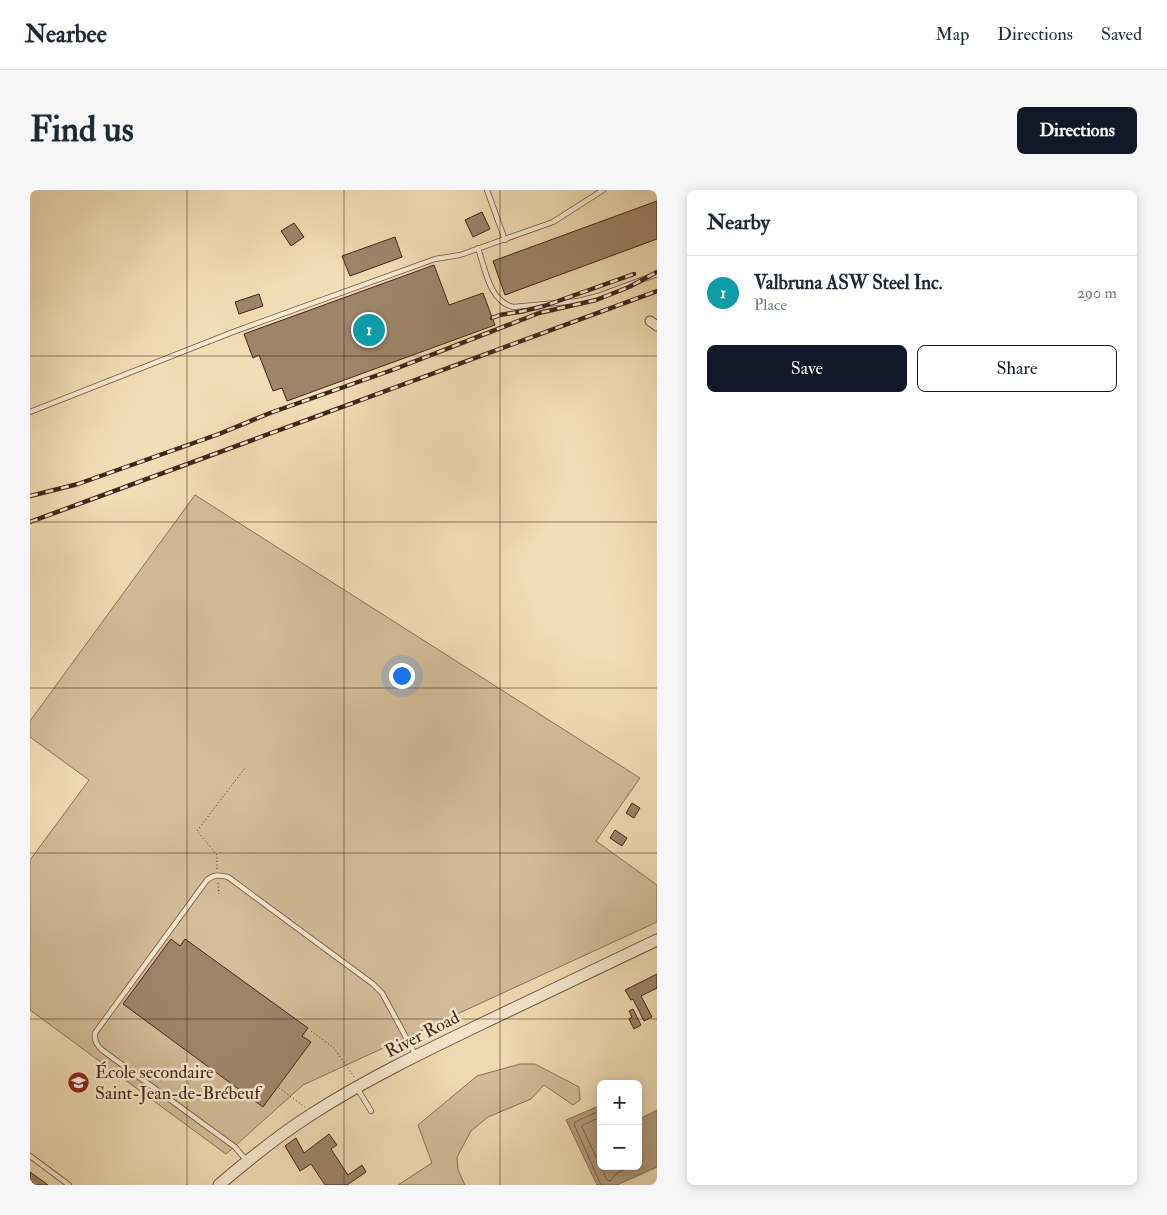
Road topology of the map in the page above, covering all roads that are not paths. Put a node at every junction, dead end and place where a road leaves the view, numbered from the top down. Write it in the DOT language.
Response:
graph roads {
  1 [pos="487,190"];
  2 [pos="603,190"];
  3 [pos="505,240"];
  4 [pos="478,248"];
  5 [pos="657,274"];
  6 [pos="30,412"];
  7 [pos="657,940"];
  8 [pos="416,1055"];
  9 [pos="358,1087"];
  10 [pos="370,1111"];
  11 [pos="30,1156"];
  12 [pos="247,1161"];
  13 [pos="70,1185"];
  14 [pos="218,1185"];
  1 -- 3 [label="lane"];
  2 -- 3 [label="lane"];
  3 -- 4 [label="lane"];
  4 -- 5 [label="lane"];
  4 -- 6 [label="lane"];
  7 -- 8 [label="street, River Road"];
  8 -- 9 [label="street, River Road"];
  8 -- 12 [label="lane"];
  9 -- 10 [label="lane"];
  9 -- 12 [label="street, River Road"];
  11 -- 13 [label="lane"];
  12 -- 14 [label="street, River Road"];
}
